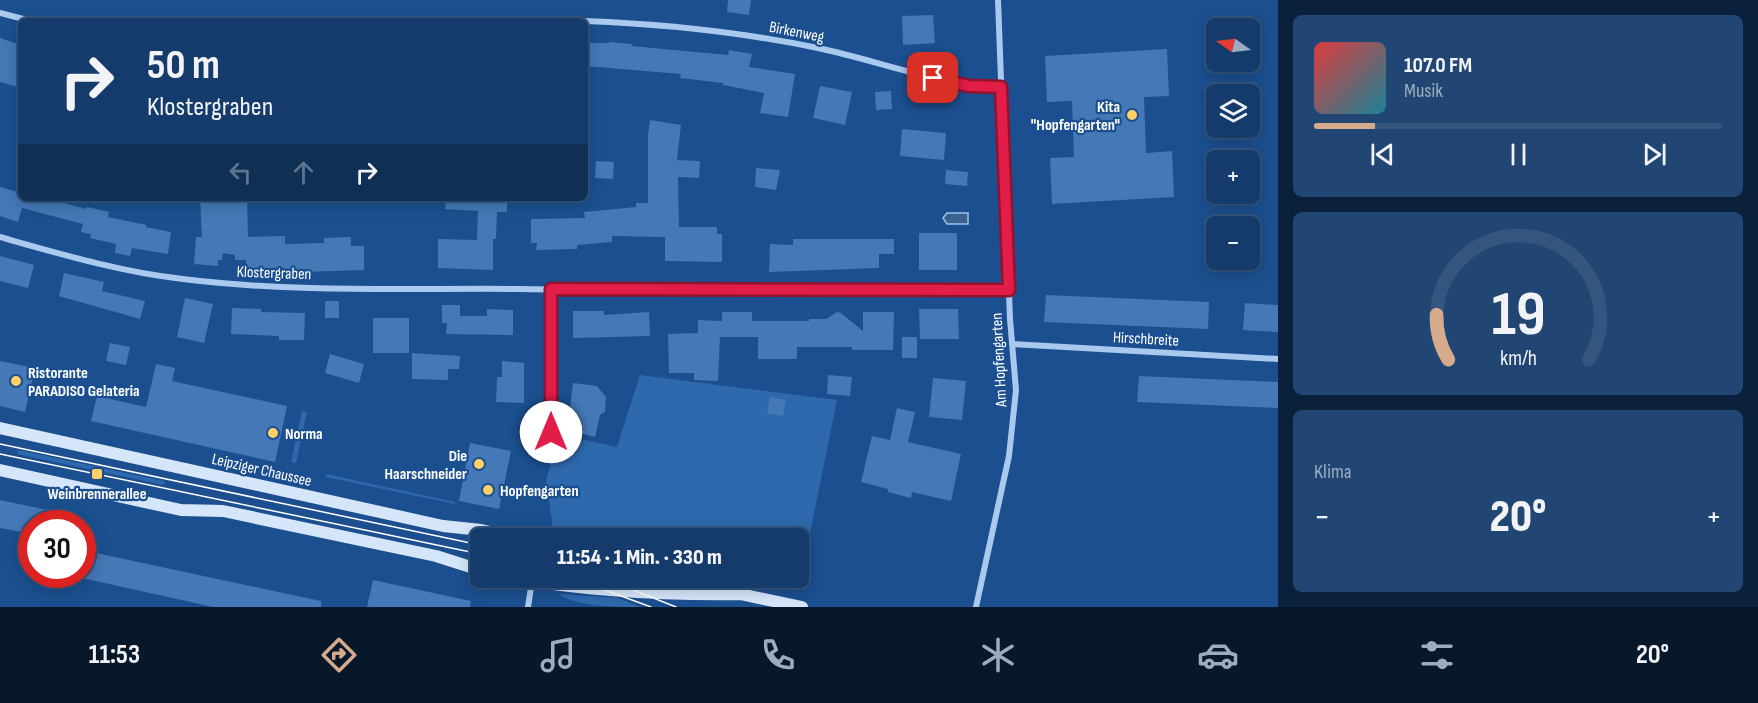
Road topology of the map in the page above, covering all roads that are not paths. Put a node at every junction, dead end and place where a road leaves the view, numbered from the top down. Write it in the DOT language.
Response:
graph roads {
  1 [pos="998,0"];
  2 [pos="0,13"];
  3 [pos="19,18"];
  4 [pos="588,21"];
  5 [pos="1001,87"];
  6 [pos="0,237"];
  7 [pos="551,289"];
  8 [pos="1009,290"];
  9 [pos="1012,344"];
  10 [pos="1278,359"];
  11 [pos="0,428"];
  12 [pos="551,432"];
  13 [pos="0,470"];
  14 [pos="470,529"];
  15 [pos="470,567"];
  16 [pos="531,588"];
  17 [pos="573,588"];
  18 [pos="721,588"];
  19 [pos="740,594"];
  20 [pos="528,607"];
  21 [pos="802,607"];
  22 [pos="976,607"];
  1 -- 5 [label="street, Am Hopfengarten"];
  2 -- 3 [label="street"];
  4 -- 5 [label="street, Birkenweg"];
  5 -- 8 [label="street, Am Hopfengarten"];
  6 -- 7 [label="street, Klostergraben"];
  7 -- 8 [label="street, Klostergraben"];
  7 -- 12 [label="street"];
  8 -- 9 [label="street, Am Hopfengarten"];
  9 -- 10 [label="street, Hirschbreite"];
  9 -- 22 [label="street, Am Hopfengarten"];
  11 -- 14 [label="main road, Leipziger Chaussee"];
  13 -- 15 [label="main road"];
  16 -- 20 [label="street"];
  17 -- 19 [label="main road"];
  18 -- 19 [label="main road"];
  19 -- 21 [label="main road"];
}
